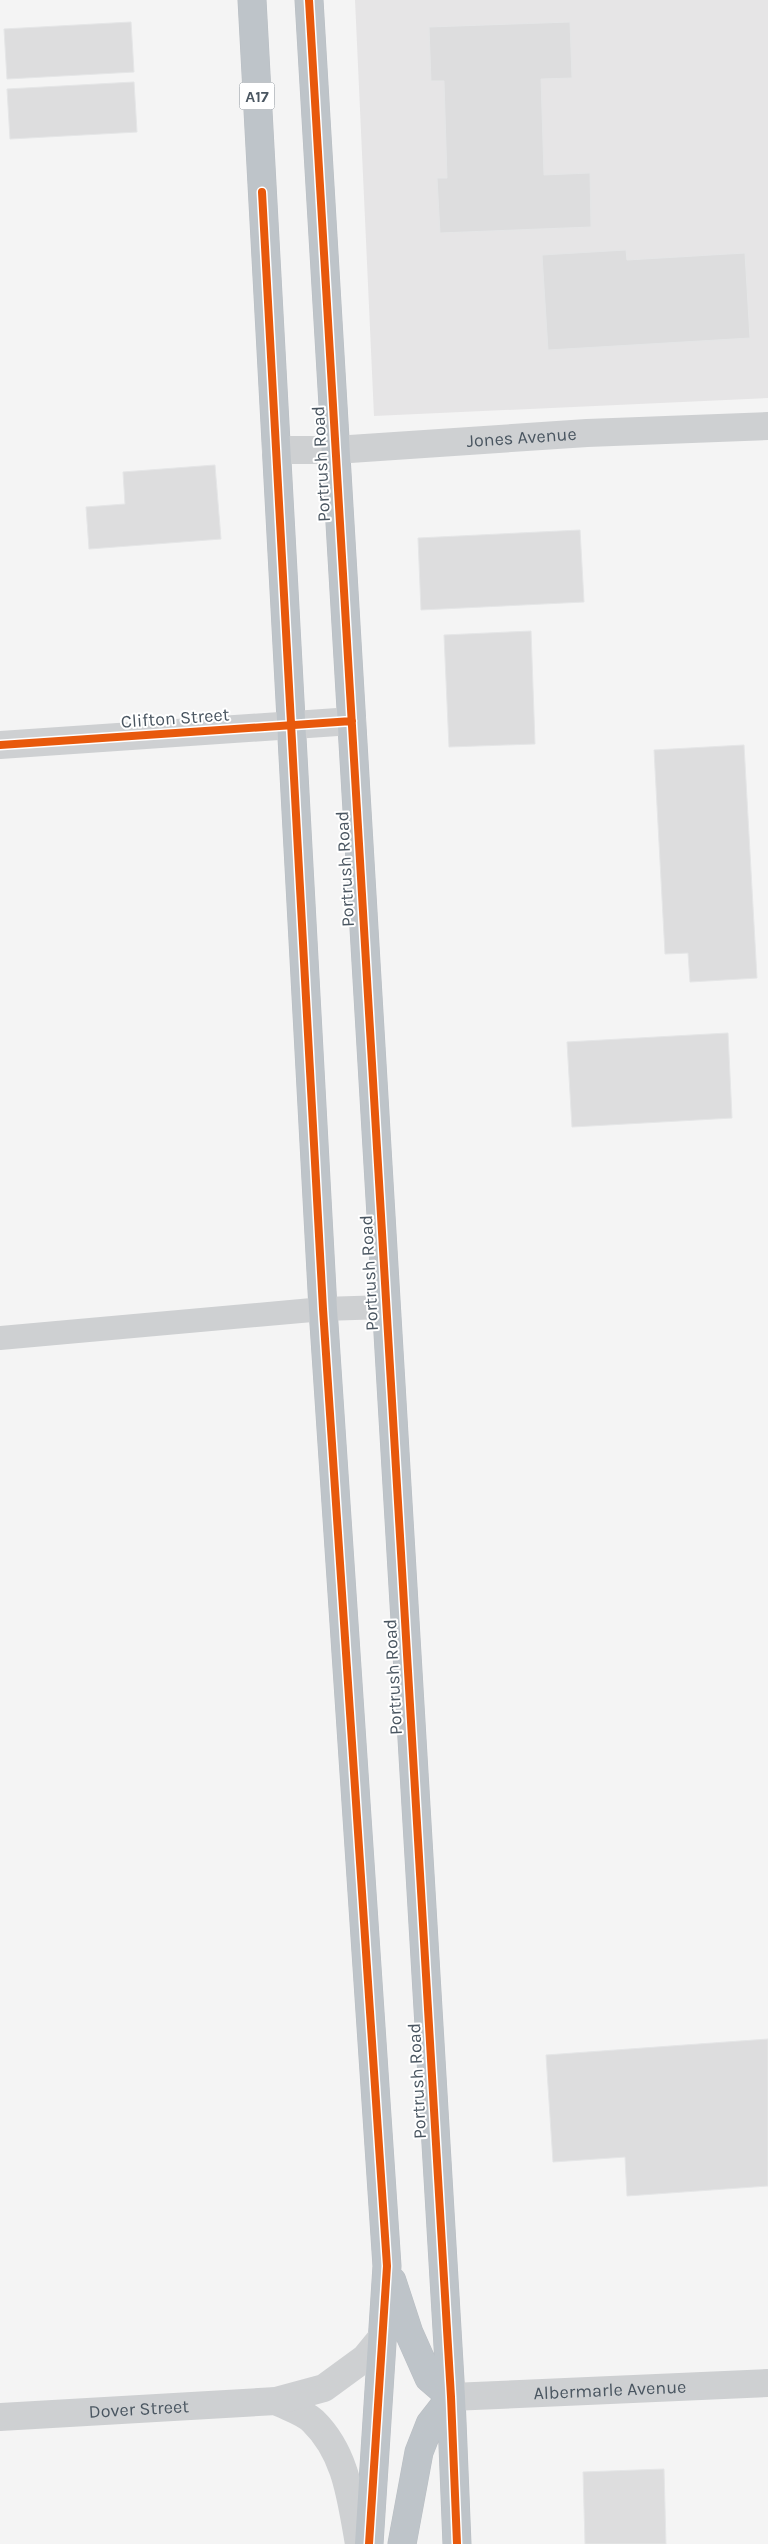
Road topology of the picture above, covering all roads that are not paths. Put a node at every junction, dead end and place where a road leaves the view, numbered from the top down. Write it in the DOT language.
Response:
graph roads {
  1 [pos="252,0"];
  2 [pos="309,0"];
  3 [pos="768,426"];
  4 [pos="276,450"];
  5 [pos="335,450"];
  6 [pos="352,721"];
  7 [pos="291,725"];
  8 [pos="0,745"];
  9 [pos="386,1307"];
  10 [pos="322,1309"];
  11 [pos="0,1338"];
  12 [pos="387,2266"];
  13 [pos="383,2336"];
  14 [pos="768,2383"];
  15 [pos="451,2397"];
  16 [pos="276,2401"];
  17 [pos="0,2418"];
  18 [pos="359,2544"];
  19 [pos="369,2544"];
  20 [pos="402,2544"];
  21 [pos="457,2544"];
  1 -- 4 [label="highway, A17"];
  2 -- 5 [label="highway, Portrush Road"];
  3 -- 5 [label="street, Jones Avenue"];
  4 -- 5 [label="street, Jones Avenue"];
  4 -- 7 [label="highway, A17"];
  5 -- 6 [label="highway, Portrush Road"];
  6 -- 7 [label="street, Clifton Street"];
  6 -- 9 [label="highway, Portrush Road"];
  7 -- 8 [label="street, Clifton Street"];
  7 -- 10 [label="highway, A17"];
  9 -- 10 [label="lane"];
  9 -- 15 [label="highway, Portrush Road"];
  10 -- 11 [label="lane"];
  10 -- 12 [label="highway, A17"];
  12 -- 13 [label="highway, A17"];
  12 -- 15 [label="highway"];
  13 -- 16 [label="street, Dover Street"];
  13 -- 19 [label="highway, A17"];
  14 -- 15 [label="street, Albermarle Avenue"];
  15 -- 20 [label="highway"];
  15 -- 21 [label="highway, Portrush Road"];
  16 -- 17 [label="street, Dover Street"];
  16 -- 18 [label="street"];
}
